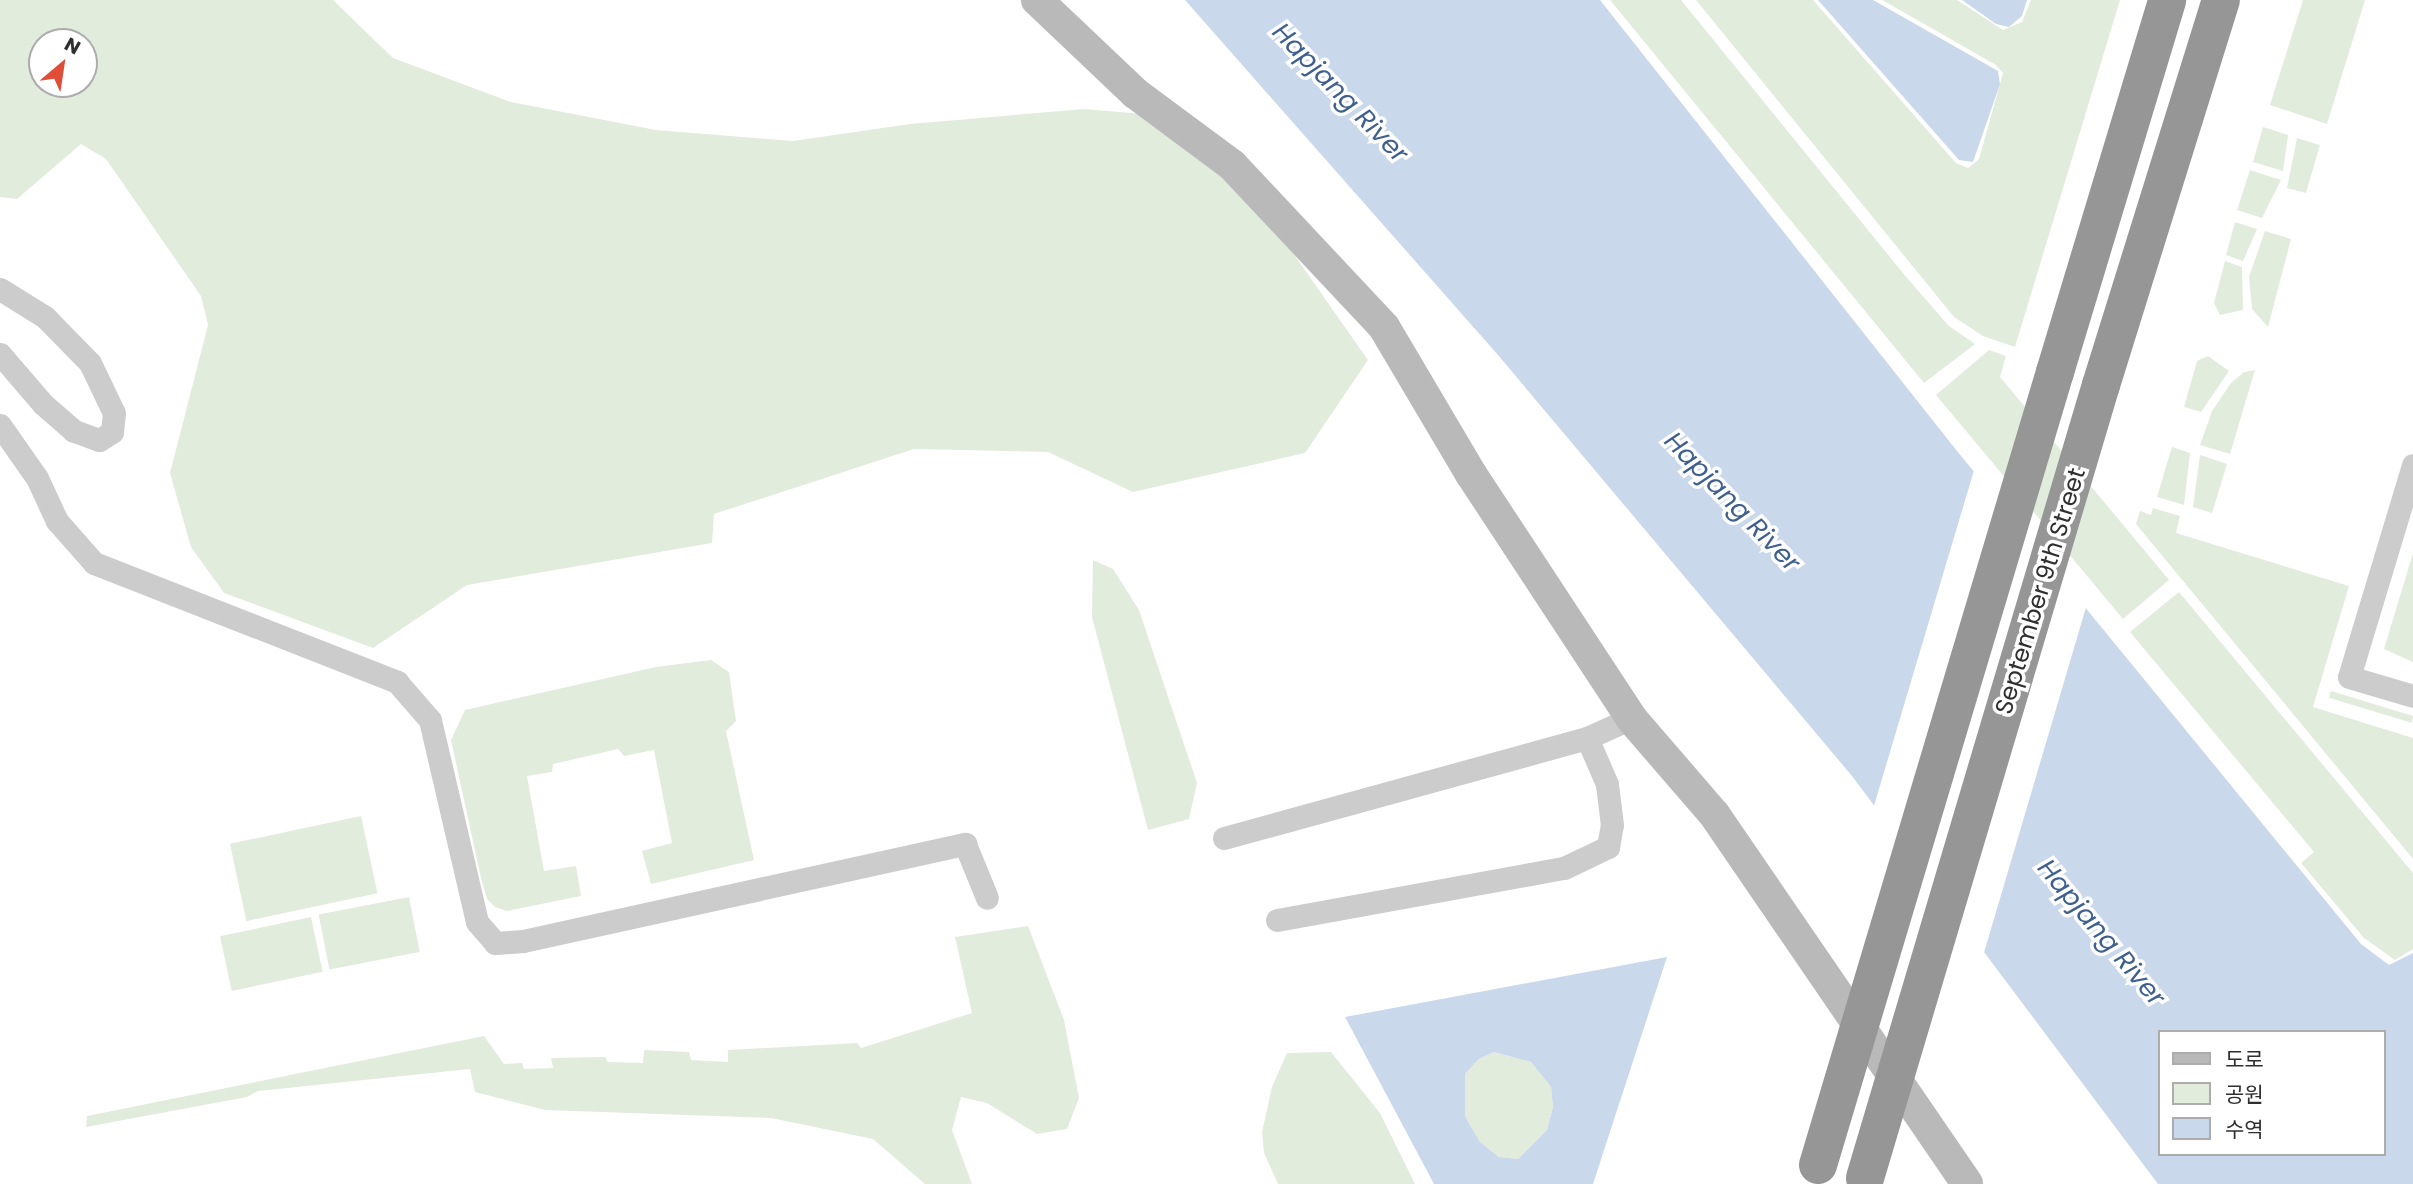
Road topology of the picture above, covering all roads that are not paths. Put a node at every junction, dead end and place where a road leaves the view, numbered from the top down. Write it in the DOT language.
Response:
graph roads {
  1 [pos="1037,0"];
  2 [pos="2167,0"];
  3 [pos="2221,0"];
  4 [pos="0,289"];
  5 [pos="0,354"];
  6 [pos="0,425"];
  7 [pos="2413,465"];
  8 [pos="2413,696"];
  9 [pos="1631,718"];
  10 [pos="1587,738"];
  11 [pos="1224,838"];
  12 [pos="987,898"];
  13 [pos="1277,920"];
  14 [pos="1815,1174"];
  15 [pos="1864,1181"];
  16 [pos="1967,1184"];
  1 -- 9 [label="street"];
  2 -- 14 [label="highway, September 9th Street, bridge"];
  3 -- 15 [label="highway, September 9th Street, bridge"];
  4 -- 5 [label="street"];
  6 -- 12 [label="street"];
  7 -- 8 [label="street"];
  9 -- 10 [label="street"];
  9 -- 16 [label="street"];
  10 -- 11 [label="street"];
  10 -- 13 [label="street"];
}
